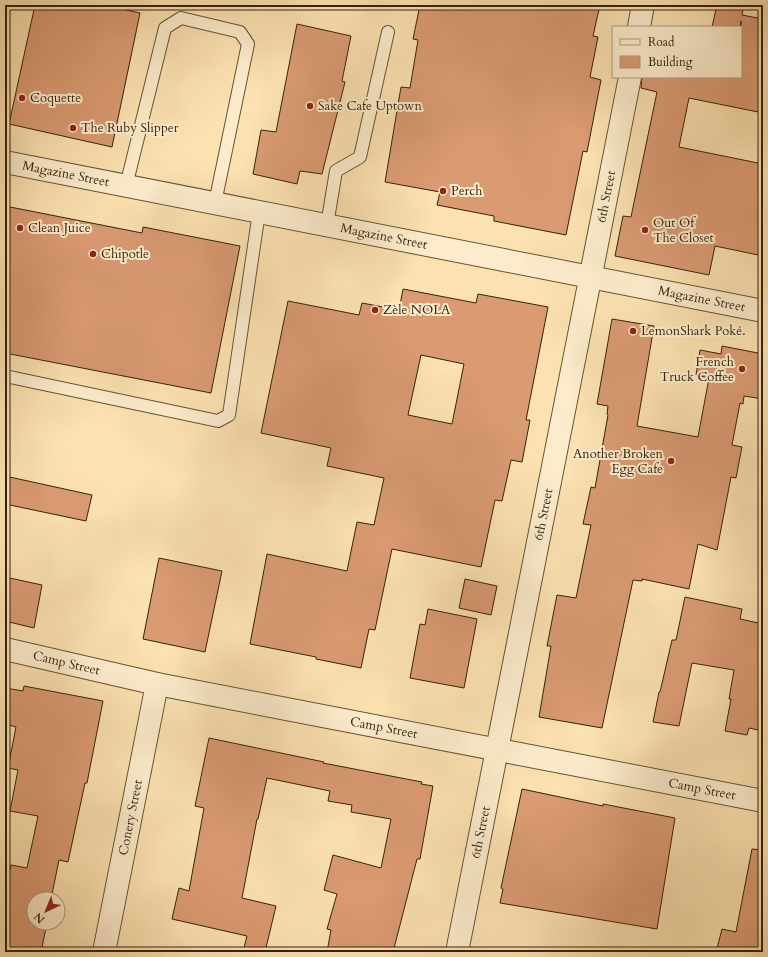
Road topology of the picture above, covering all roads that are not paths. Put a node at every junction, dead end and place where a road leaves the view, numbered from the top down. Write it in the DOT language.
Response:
graph roads {
  1 [pos="643,5"];
  2 [pos="639,26"];
  3 [pos="388,32"];
  4 [pos="630,78"];
  5 [pos="5,162"];
  6 [pos="126,186"];
  7 [pos="215,204"];
  8 [pos="259,212"];
  9 [pos="327,225"];
  10 [pos="591,277"];
  11 [pos="763,311"];
  12 [pos="5,376"];
  13 [pos="5,649"];
  14 [pos="157,684"];
  15 [pos="498,749"];
  16 [pos="763,801"];
  17 [pos="104,952"];
  18 [pos="457,952"];
  1 -- 2 [label="street"];
  3 -- 9 [label="lane"];
  4 -- 10 [label="street, 6th Street"];
  5 -- 6 [label="street, Magazine Street"];
  6 -- 7 [label="street, Magazine Street"];
  6 -- 7 [label="lane"];
  7 -- 8 [label="street, Magazine Street"];
  8 -- 9 [label="street, Magazine Street"];
  8 -- 12 [label="lane"];
  9 -- 10 [label="street, Magazine Street"];
  10 -- 11 [label="street, Magazine Street"];
  10 -- 15 [label="street, 6th Street"];
  13 -- 14 [label="street, Camp Street"];
  14 -- 15 [label="street, Camp Street"];
  14 -- 17 [label="street, Conery Street"];
  15 -- 16 [label="street, Camp Street"];
  15 -- 18 [label="street, 6th Street"];
}
